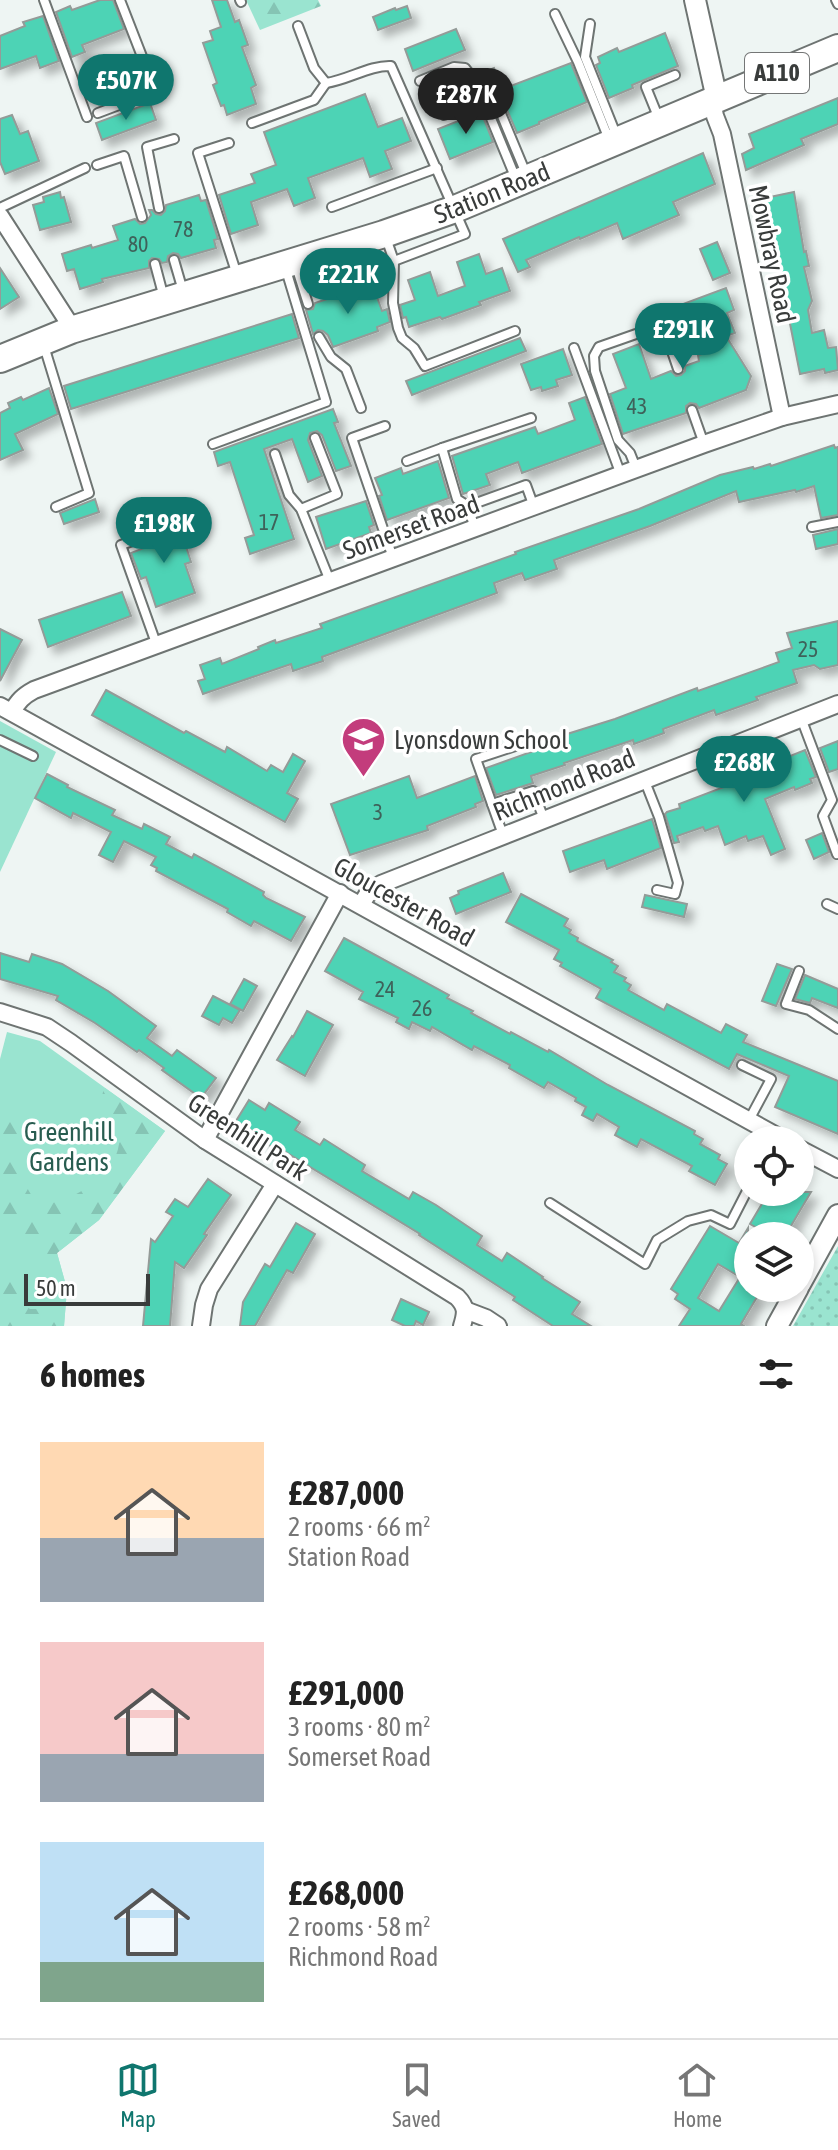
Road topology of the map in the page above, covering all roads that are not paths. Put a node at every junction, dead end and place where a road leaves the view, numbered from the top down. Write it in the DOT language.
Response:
graph roads {
  1 [pos="44,0"];
  2 [pos="120,0"];
  3 [pos="695,0"];
  4 [pos="555,14"];
  5 [pos="590,24"];
  6 [pos="298,26"];
  7 [pos="836,54"];
  8 [pos="675,75"];
  9 [pos="420,81"];
  10 [pos="326,83"];
  11 [pos="492,92"];
  12 [pos="484,100"];
  13 [pos="714,100"];
  14 [pos="98,113"];
  15 [pos="444,115"];
  16 [pos="87,117"];
  17 [pos="252,123"];
  18 [pos="661,123"];
  19 [pos="174,139"];
  20 [pos="229,143"];
  21 [pos="615,143"];
  22 [pos="97,165"];
  23 [pos="85,168"];
  24 [pos="437,168"];
  25 [pos="523,181"];
  26 [pos="332,207"];
  27 [pos="0,208"];
  28 [pos="159,208"];
  29 [pos="455,209"];
  30 [pos="0,216"];
  31 [pos="142,217"];
  32 [pos="384,234"];
  33 [pos="174,260"];
  34 [pos="394,261"];
  35 [pos="155,264"];
  36 [pos="290,264"];
  37 [pos="239,279"];
  38 [pos="174,299"];
  39 [pos="308,304"];
  40 [pos="71,330"];
  41 [pos="515,331"];
  42 [pos="319,337"];
  43 [pos="42,341"];
  44 [pos="574,348"];
  45 [pos="0,359"];
  46 [pos="678,369"];
  47 [pos="838,404"];
  48 [pos="361,408"];
  49 [pos="692,410"];
  50 [pos="782,417"];
  51 [pos="531,418"];
  52 [pos="385,426"];
  53 [pos="315,438"];
  54 [pos="213,444"];
  55 [pos="704,444"];
  56 [pos="442,448"];
  57 [pos="275,454"];
  58 [pos="407,461"];
  59 [pos="629,472"];
  60 [pos="468,506"];
  61 [pos="56,507"];
  62 [pos="534,507"];
  63 [pos="301,509"];
  64 [pos="838,522"];
  65 [pos="812,527"];
  66 [pos="475,529"];
  67 [pos="138,539"];
  68 [pos="393,558"];
  69 [pos="330,582"];
  70 [pos="157,646"];
  71 [pos="838,704"];
  72 [pos="6,709"];
  73 [pos="801,718"];
  74 [pos="0,740"];
  75 [pos="515,746"];
  76 [pos="33,756"];
  77 [pos="644,779"];
  78 [pos="492,804"];
  79 [pos="544,819"];
  80 [pos="503,835"];
  81 [pos="837,854"];
  82 [pos="657,890"];
  83 [pos="340,893"];
  84 [pos="827,904"];
  85 [pos="361,905"];
  86 [pos="838,909"];
  87 [pos="799,971"];
  88 [pos="0,1012"];
  89 [pos="838,1029"];
  90 [pos="742,1065"];
  91 [pos="749,1120"];
  92 [pos="758,1126"];
  93 [pos="205,1140"];
  94 [pos="814,1156"];
  95 [pos="838,1169"];
  96 [pos="275,1184"];
  97 [pos="550,1203"];
  98 [pos="739,1206"];
  99 [pos="837,1218"];
  100 [pos="814,1259"];
  101 [pos="790,1302"];
  102 [pos="464,1318"];
  103 [pos="201,1326"];
  104 [pos="498,1326"];
  105 [pos="777,1326"];
  1 -- 16 [label="lane"];
  2 -- 14 [label="lane"];
  3 -- 13 [label="street"];
  4 -- 21 [label="lane"];
  5 -- 21 [label="lane"];
  6 -- 10 [label="lane"];
  7 -- 13 [label="main road, Station Road / A110"];
  8 -- 18 [label="lane"];
  9 -- 12 [label="lane"];
  10 -- 17 [label="lane"];
  10 -- 24 [label="lane"];
  11 -- 25 [label="lane"];
  12 -- 15 [label="lane"];
  12 -- 25 [label="lane"];
  13 -- 18 [label="main road, Station Road / A110"];
  13 -- 50 [label="street, Mowbray Road"];
  18 -- 21 [label="main road, Station Road / A110"];
  19 -- 28 [label="lane"];
  20 -- 37 [label="lane"];
  21 -- 25 [label="main road, Station Road / A110"];
  22 -- 31 [label="lane"];
  23 -- 27 [label="lane"];
  24 -- 26 [label="lane"];
  24 -- 29 [label="lane"];
  25 -- 29 [label="main road, Station Road / A110"];
  29 -- 32 [label="main road, Station Road / A110"];
  29 -- 34 [label="lane"];
  30 -- 40 [label="street"];
  32 -- 34 [label="lane"];
  32 -- 36 [label="main road, Station Road / A110"];
  33 -- 38 [label="lane"];
  34 -- 41 [label="lane"];
  35 -- 38 [label="lane"];
  36 -- 37 [label="main road, Station Road / A110"];
  36 -- 39 [label="lane"];
  36 -- 54 [label="lane"];
  37 -- 38 [label="main road, Station Road / A110"];
  38 -- 40 [label="main road, Station Road / A110"];
  40 -- 43 [label="main road, Station Road / A110"];
  42 -- 48 [label="lane"];
  43 -- 45 [label="main road, Station Road / A110"];
  43 -- 61 [label="lane"];
  44 -- 59 [label="lane"];
  46 -- 59 [label="lane"];
  47 -- 50 [label="street, Somerset Road"];
  49 -- 55 [label="lane"];
  50 -- 55 [label="street, Somerset Road"];
  51 -- 56 [label="lane"];
  52 -- 68 [label="lane"];
  53 -- 63 [label="lane"];
  55 -- 59 [label="street, Somerset Road"];
  56 -- 58 [label="lane"];
  56 -- 60 [label="lane"];
  57 -- 63 [label="lane"];
  59 -- 62 [label="street, Somerset Road"];
  60 -- 62 [label="lane"];
  60 -- 66 [label="lane"];
  62 -- 66 [label="street, Somerset Road"];
  63 -- 69 [label="lane"];
  64 -- 65 [label="lane"];
  66 -- 68 [label="street, Somerset Road"];
  67 -- 70 [label="lane"];
  68 -- 69 [label="street, Somerset Road"];
  69 -- 70 [label="street, Somerset Road"];
  70 -- 72 [label="street, Somerset Road"];
  71 -- 73 [label="street, Richmond Road"];
  72 -- 83 [label="street, Gloucester Road"];
  73 -- 77 [label="street, Richmond Road"];
  73 -- 81 [label="lane"];
  74 -- 76 [label="lane"];
  75 -- 78 [label="lane"];
  77 -- 79 [label="street, Richmond Road"];
  77 -- 82 [label="lane"];
  78 -- 79 [label="lane"];
  78 -- 80 [label="lane"];
  79 -- 80 [label="street, Richmond Road"];
  80 -- 85 [label="street, Richmond Road"];
  83 -- 85 [label="street, Gloucester Road"];
  83 -- 93 [label="street"];
  84 -- 86 [label="lane"];
  85 -- 91 [label="street, Gloucester Road"];
  87 -- 89 [label="lane"];
  88 -- 93 [label="street, Greenhill Park"];
  90 -- 91 [label="lane"];
  91 -- 92 [label="street, Gloucester Road"];
  93 -- 96 [label="street, Greenhill Park"];
  94 -- 95 [label="street"];
  96 -- 102 [label="street, Greenhill Park"];
  96 -- 103 [label="street"];
  97 -- 98 [label="lane"];
  99 -- 100 [label="street"];
  101 -- 105 [label="street"];
  102 -- 104 [label="street, Greenhill Park"];
}
